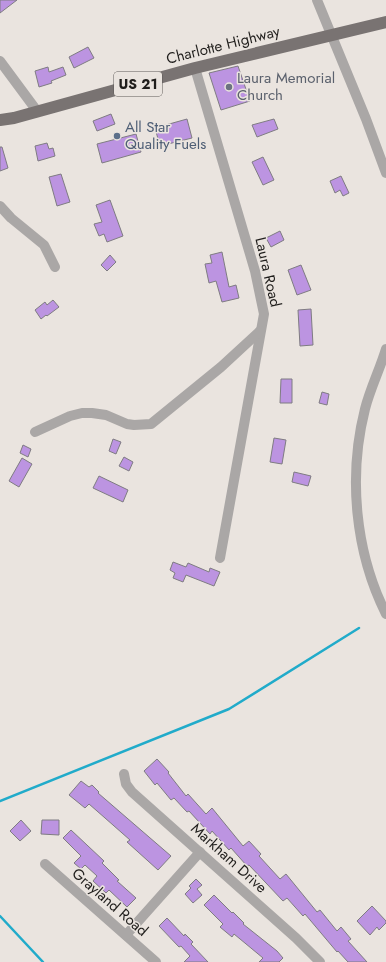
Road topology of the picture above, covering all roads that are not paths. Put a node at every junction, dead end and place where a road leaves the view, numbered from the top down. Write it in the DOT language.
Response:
graph roads {
  1 [pos="317,0"];
  2 [pos="386,22"];
  3 [pos="331,34"];
  4 [pos="0,62"];
  5 [pos="195,68"];
  6 [pos="37,111"];
  7 [pos="0,120"];
  8 [pos="386,173"];
  9 [pos="0,206"];
  10 [pos="55,267"];
  11 [pos="260,331"];
  12 [pos="386,349"];
  13 [pos="35,432"];
  14 [pos="220,558"];
  15 [pos="386,614"];
  16 [pos="124,774"];
  17 [pos="200,852"];
  18 [pos="45,864"];
  19 [pos="126,935"];
  20 [pos="156,962"];
  21 [pos="320,962"];
  1 -- 3 [label="street"];
  2 -- 3 [label="main road, Charlotte Highway / US 21"];
  3 -- 5 [label="main road, Charlotte Highway / US 21"];
  3 -- 8 [label="street"];
  4 -- 6 [label="street"];
  5 -- 6 [label="main road, Charlotte Highway / US 21"];
  5 -- 11 [label="street, Laura Road"];
  6 -- 7 [label="main road, Charlotte Highway / US 21"];
  9 -- 10 [label="street"];
  11 -- 13 [label="street"];
  11 -- 14 [label="street, Laura Road"];
  12 -- 15 [label="street"];
  16 -- 17 [label="street, Markham Drive"];
  17 -- 19 [label="street"];
  17 -- 21 [label="street, Markham Drive"];
  18 -- 19 [label="street, Grayland Road"];
  19 -- 20 [label="street, Grayland Road"];
}
